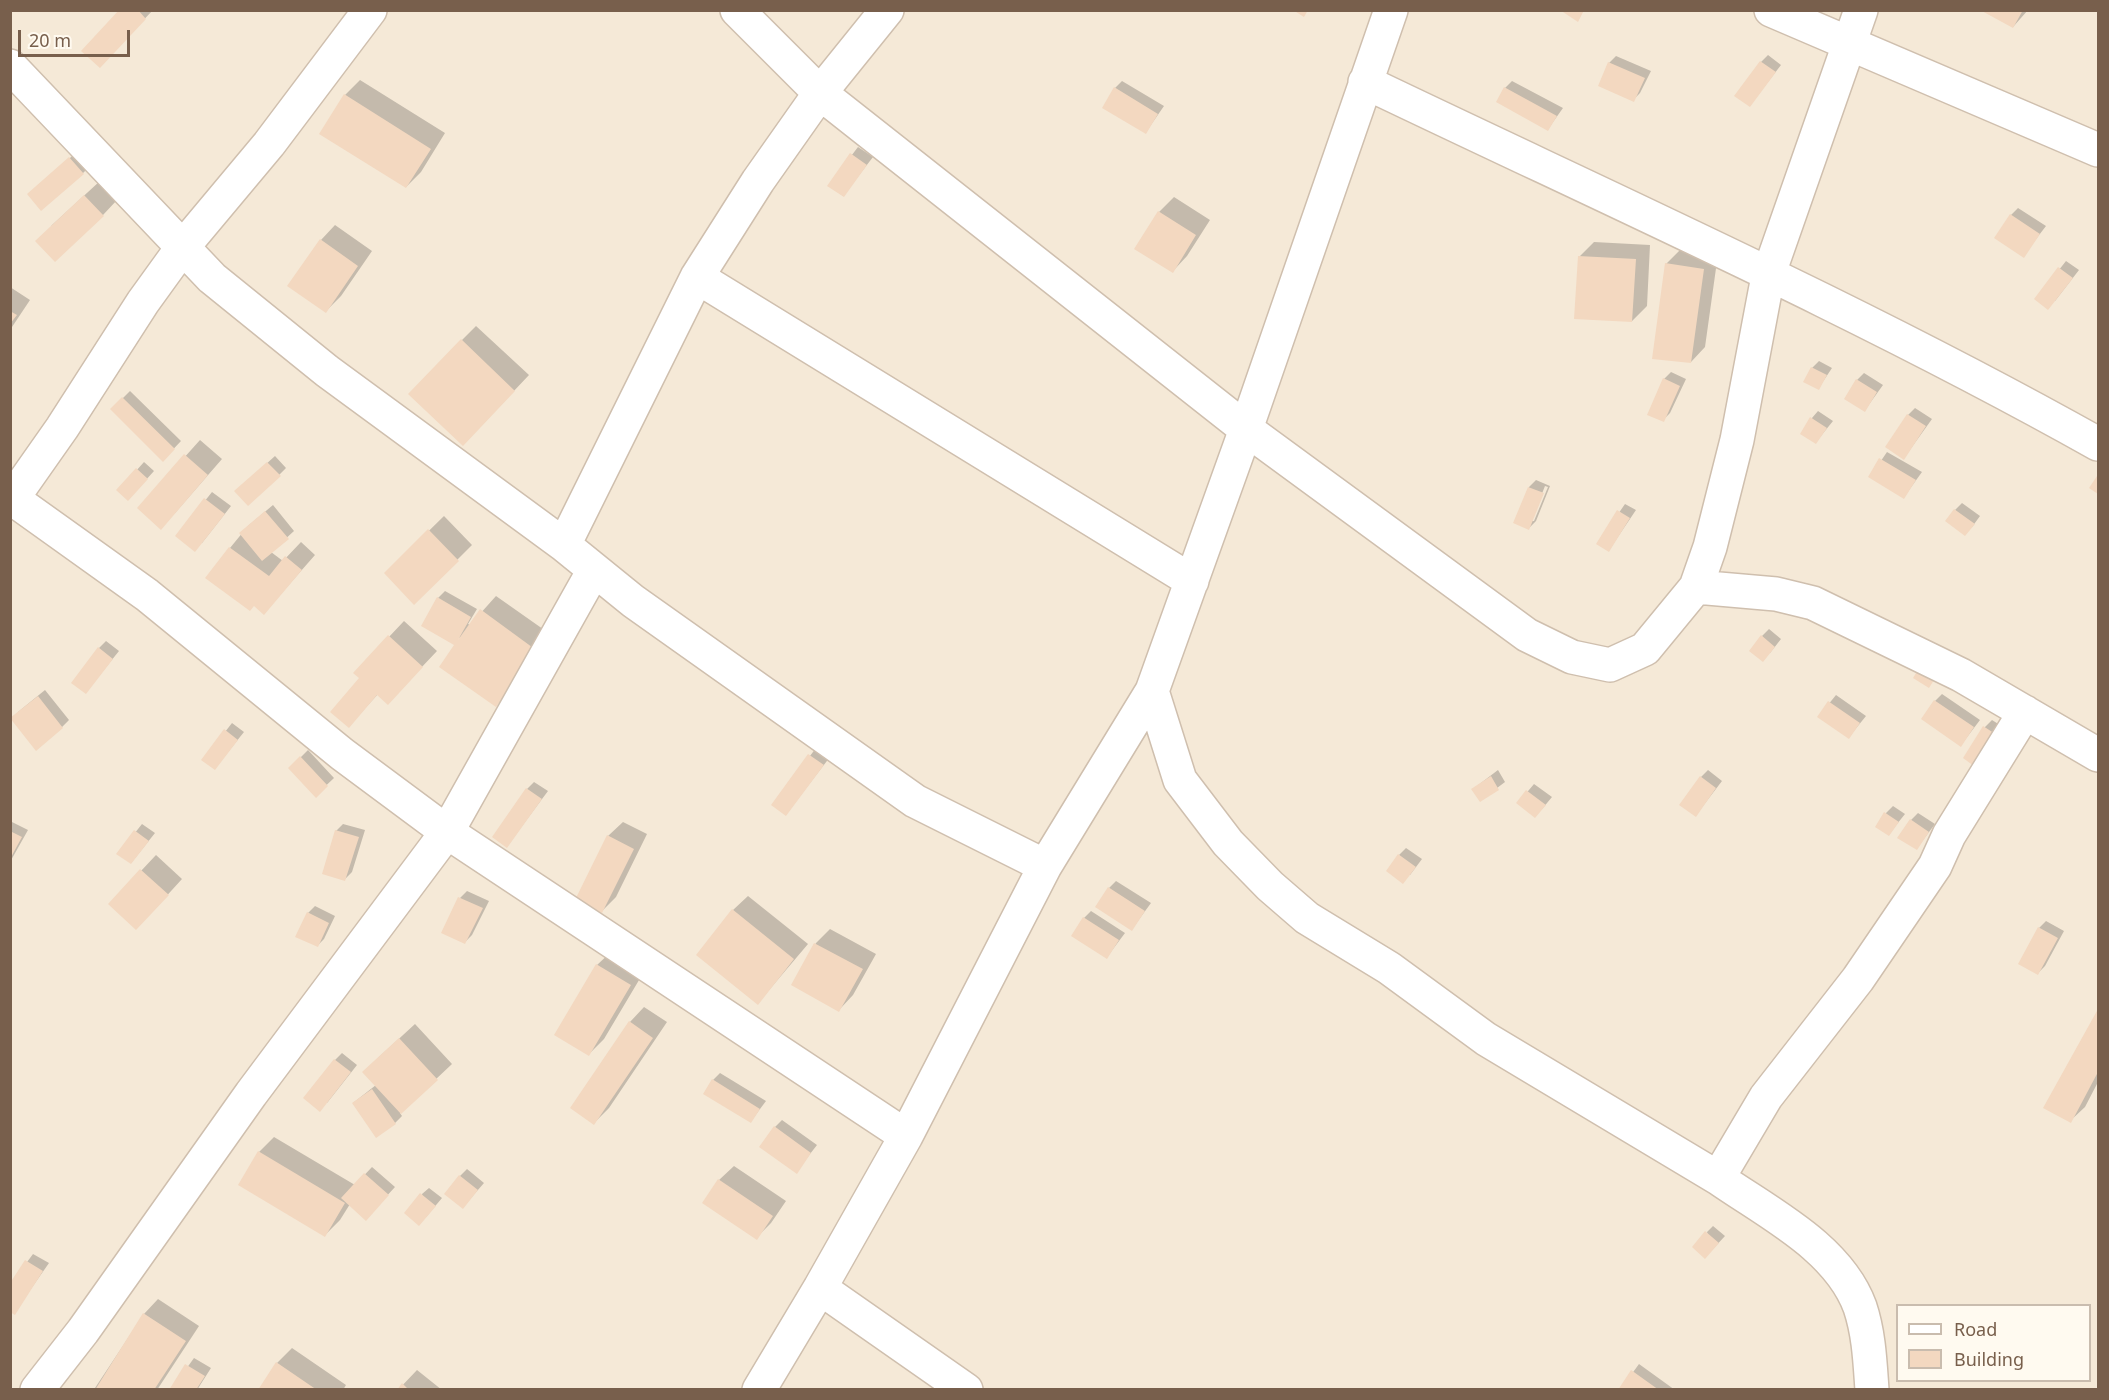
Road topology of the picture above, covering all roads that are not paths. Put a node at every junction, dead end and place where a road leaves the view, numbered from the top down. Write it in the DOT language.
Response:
graph roads {
  1 [pos="370,10"];
  2 [pos="738,10"];
  3 [pos="888,10"];
  4 [pos="1391,10"];
  5 [pos="1771,10"];
  6 [pos="1861,10"];
  7 [pos="1850,46"];
  8 [pos="10,66"];
  9 [pos="1365,82"];
  10 [pos="820,93"];
  11 [pos="2098,150"];
  12 [pos="182,248"];
  13 [pos="1768,276"];
  14 [pos="697,277"];
  15 [pos="1246,429"];
  16 [pos="2098,444"];
  17 [pos="12,500"];
  18 [pos="564,545"];
  19 [pos="594,570"];
  20 [pos="1192,581"];
  21 [pos="1696,587"];
  22 [pos="1152,691"];
  23 [pos="2025,712"];
  24 [pos="2098,755"];
  25 [pos="447,832"];
  26 [pos="1045,866"];
  27 [pos="906,1136"];
  28 [pos="1718,1178"];
  29 [pos="820,1288"];
  30 [pos="37,1389"];
  31 [pos="759,1389"];
  32 [pos="966,1389"];
  33 [pos="1872,1389"];
  1 -- 12 [label="street"];
  2 -- 10 [label="street"];
  3 -- 10 [label="street"];
  4 -- 9 [label="street"];
  5 -- 7 [label="street"];
  6 -- 7 [label="street"];
  7 -- 11 [label="street"];
  7 -- 13 [label="street"];
  8 -- 12 [label="street"];
  9 -- 13 [label="street"];
  9 -- 15 [label="street"];
  10 -- 14 [label="street"];
  10 -- 15 [label="street"];
  12 -- 17 [label="street"];
  12 -- 18 [label="street"];
  13 -- 16 [label="street"];
  13 -- 21 [label="street"];
  14 -- 18 [label="street"];
  14 -- 20 [label="street"];
  15 -- 20 [label="street"];
  15 -- 21 [label="street"];
  17 -- 25 [label="street"];
  18 -- 19 [label="street"];
  19 -- 25 [label="street"];
  19 -- 26 [label="street"];
  20 -- 22 [label="street"];
  21 -- 23 [label="street"];
  22 -- 26 [label="street"];
  22 -- 28 [label="street"];
  23 -- 24 [label="street"];
  23 -- 28 [label="street"];
  25 -- 27 [label="street"];
  25 -- 30 [label="street"];
  26 -- 27 [label="street"];
  27 -- 29 [label="street"];
  28 -- 33 [label="street"];
  29 -- 31 [label="street"];
  29 -- 32 [label="street"];
}
